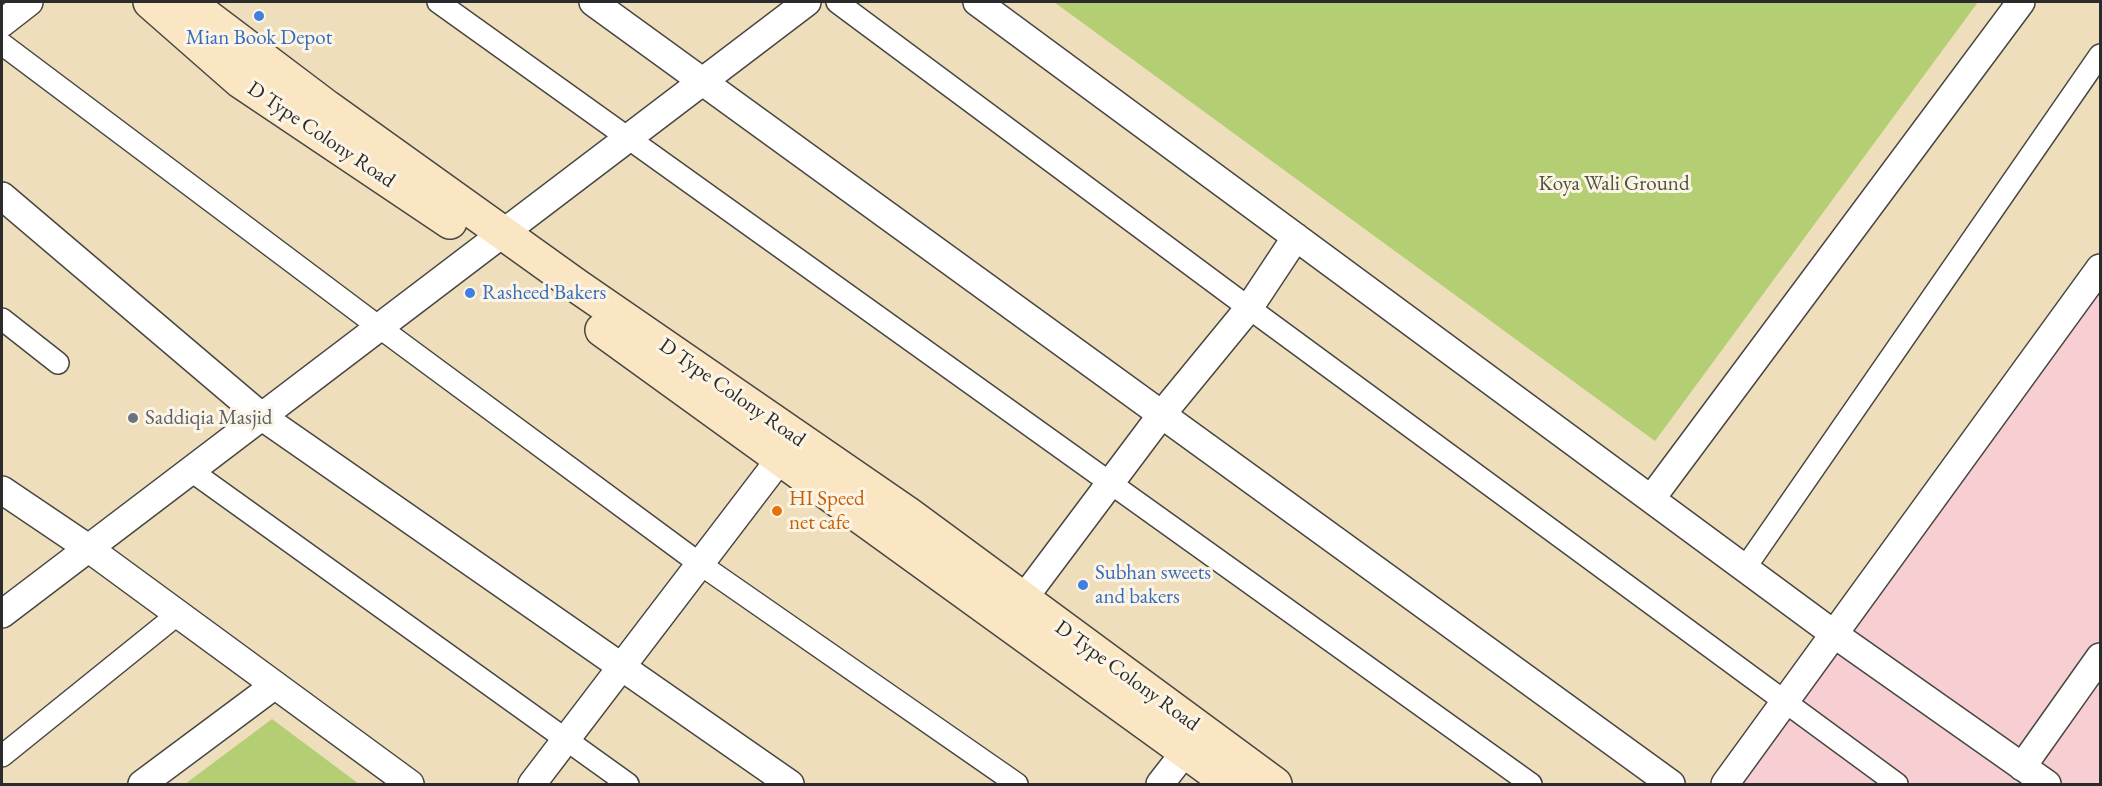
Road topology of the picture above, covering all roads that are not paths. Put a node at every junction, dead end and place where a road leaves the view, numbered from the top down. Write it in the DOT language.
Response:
graph roads {
  1 [pos="29,2"];
  2 [pos="150,2"];
  3 [pos="188,2"];
  4 [pos="438,2"];
  5 [pos="593,2"];
  6 [pos="807,2"];
  7 [pos="837,2"];
  8 [pos="977,2"];
  9 [pos="2021,2"];
  10 [pos="2,22"];
  11 [pos="2,44"];
  12 [pos="2100,55"];
  13 [pos="703,80"];
  14 [pos="629,138"];
  15 [pos="2,196"];
  16 [pos="1296,237"];
  17 [pos="494,239"];
  18 [pos="2100,268"];
  19 [pos="1249,308"];
  20 [pos="2,319"];
  21 [pos="379,327"];
  22 [pos="58,363"];
  23 [pos="1162,414"];
  24 [pos="261,416"];
  25 [pos="780,459"];
  26 [pos="190,470"];
  27 [pos="1111,483"];
  28 [pos="2,490"];
  29 [pos="1651,500"];
  30 [pos="88,548"];
  31 [pos="700,564"];
  32 [pos="1744,568"];
  33 [pos="1014,611"];
  34 [pos="2,614"];
  35 [pos="178,614"];
  36 [pos="1834,634"];
  37 [pos="2100,657"];
  38 [pos="621,667"];
  39 [pos="275,685"];
  40 [pos="1785,702"];
  41 [pos="566,741"];
  42 [pos="1185,752"];
  43 [pos="2,756"];
  44 [pos="2022,767"];
  45 [pos="142,784"];
  46 [pos="410,784"];
  47 [pos="531,784"];
  48 [pos="628,784"];
  49 [pos="790,784"];
  50 [pos="1017,784"];
  51 [pos="1160,784"];
  52 [pos="1230,784"];
  53 [pos="1275,784"];
  54 [pos="1531,784"];
  55 [pos="1671,784"];
  56 [pos="1725,784"];
  57 [pos="1897,784"];
  58 [pos="2047,784"];
  1 -- 10 [label="street"];
  2 -- 17 [label="main road, D Type Colony Road"];
  3 -- 17 [label="main road, D Type Colony Road"];
  4 -- 14 [label="street"];
  5 -- 13 [label="street"];
  6 -- 13 [label="street"];
  7 -- 19 [label="street"];
  8 -- 16 [label="street"];
  9 -- 29 [label="street"];
  11 -- 21 [label="street"];
  12 -- 32 [label="street"];
  13 -- 14 [label="street"];
  13 -- 23 [label="street"];
  14 -- 17 [label="street"];
  14 -- 27 [label="street"];
  15 -- 24 [label="street"];
  16 -- 19 [label="street"];
  16 -- 29 [label="street"];
  17 -- 21 [label="street"];
  17 -- 25 [label="main road, D Type Colony Road"];
  17 -- 33 [label="main road, D Type Colony Road"];
  18 -- 36 [label="street"];
  19 -- 23 [label="street"];
  19 -- 40 [label="street"];
  20 -- 22 [label="street"];
  21 -- 24 [label="street"];
  21 -- 31 [label="street"];
  23 -- 27 [label="street"];
  23 -- 55 [label="street"];
  24 -- 26 [label="street"];
  24 -- 38 [label="street"];
  25 -- 31 [label="street"];
  25 -- 33 [label="main road, D Type Colony Road"];
  26 -- 30 [label="street"];
  26 -- 41 [label="street"];
  27 -- 33 [label="street"];
  27 -- 54 [label="street"];
  28 -- 30 [label="street"];
  29 -- 32 [label="street"];
  30 -- 34 [label="street"];
  30 -- 35 [label="street"];
  31 -- 38 [label="street"];
  31 -- 50 [label="street"];
  32 -- 36 [label="street"];
  33 -- 42 [label="main road, D Type Colony Road"];
  33 -- 53 [label="main road, D Type Colony Road"];
  35 -- 39 [label="street"];
  35 -- 43 [label="street"];
  36 -- 40 [label="street"];
  36 -- 44 [label="street"];
  37 -- 44 [label="street"];
  38 -- 41 [label="street"];
  38 -- 49 [label="street"];
  39 -- 45 [label="street"];
  39 -- 46 [label="street"];
  40 -- 56 [label="street"];
  40 -- 57 [label="street"];
  41 -- 47 [label="street"];
  41 -- 48 [label="street"];
  42 -- 51 [label="street"];
  42 -- 52 [label="main road, D Type Colony Road"];
  44 -- 58 [label="street"];
}
